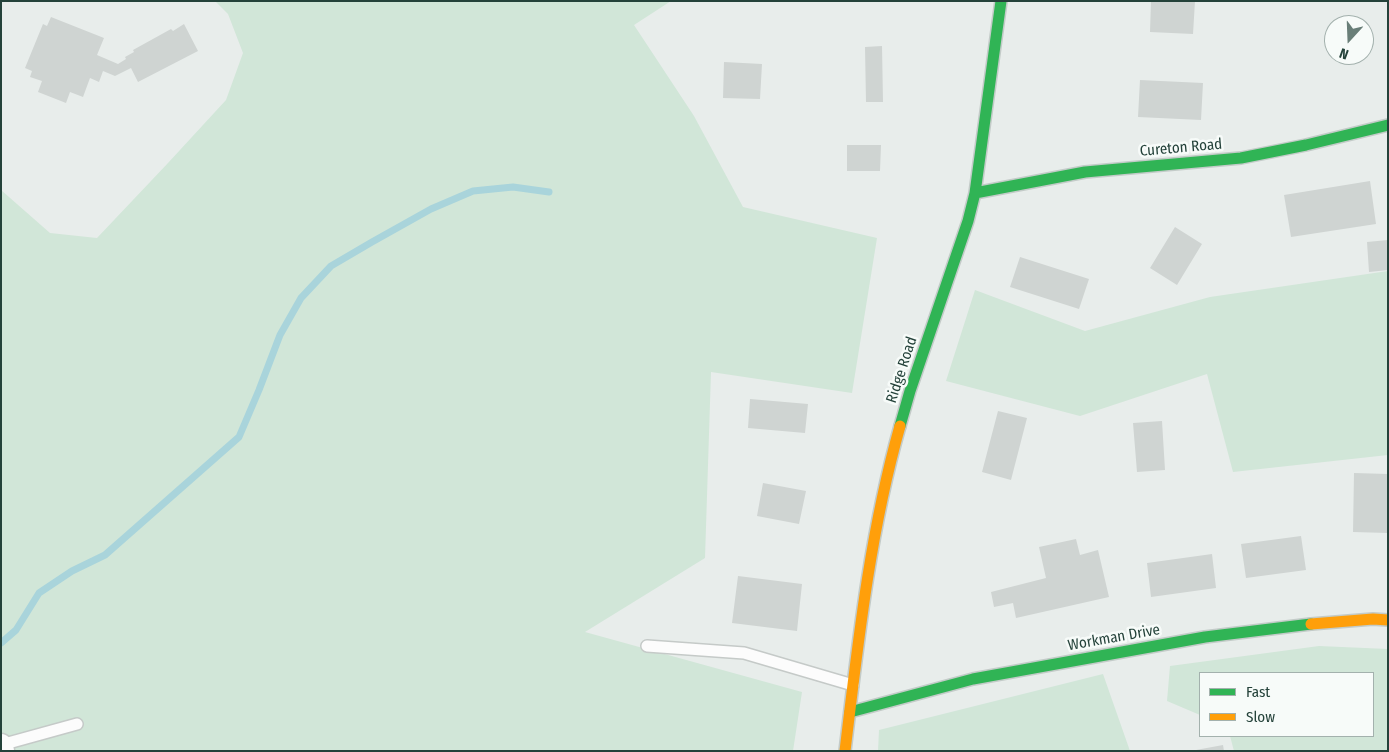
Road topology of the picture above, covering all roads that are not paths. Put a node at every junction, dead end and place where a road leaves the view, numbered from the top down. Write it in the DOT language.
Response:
graph roads {
  1 [pos="1001,1"];
  2 [pos="1388,125"];
  3 [pos="975,193"];
  4 [pos="1388,620"];
  5 [pos="647,646"];
  6 [pos="853,685"];
  7 [pos="850,712"];
  8 [pos="77,724"];
  9 [pos="1,745"];
  10 [pos="3,751"];
  11 [pos="845,751"];
  1 -- 3 [label="street, Ridge Road"];
  2 -- 3 [label="street, Cureton Road"];
  3 -- 6 [label="street, Ridge Road"];
  4 -- 7 [label="street, Workman Drive"];
  5 -- 6 [label="lane"];
  6 -- 7 [label="street, Ridge Road"];
  7 -- 11 [label="street, Ridge Road"];
  8 -- 9 [label="lane"];
  9 -- 10 [label="street"];
}
